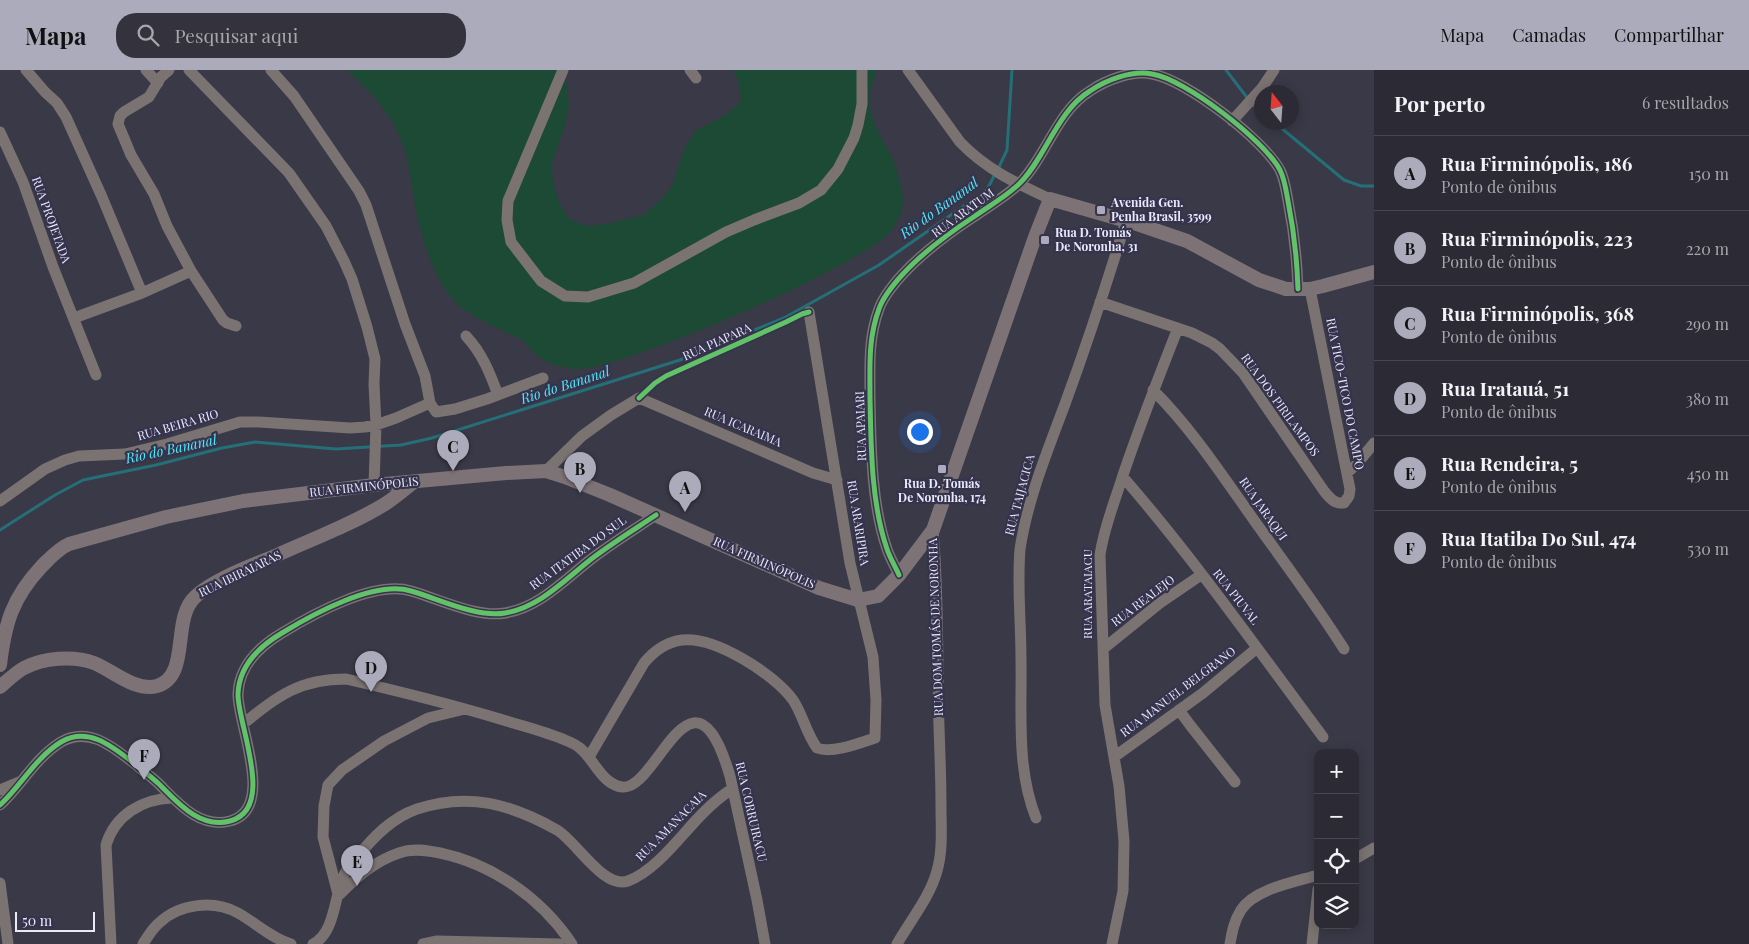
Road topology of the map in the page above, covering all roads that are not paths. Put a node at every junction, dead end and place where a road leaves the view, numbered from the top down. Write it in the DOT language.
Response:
graph roads {
  1 [pos="26,70"];
  2 [pos="146,70"];
  3 [pos="169,70"];
  4 [pos="189,70"];
  5 [pos="271,70"];
  6 [pos="563,70"];
  7 [pos="862,70"];
  8 [pos="908,70"];
  9 [pos="1274,70"];
  10 [pos="158,83"];
  11 [pos="1236,117"];
  12 [pos="0,132"];
  13 [pos="1018,184"];
  14 [pos="1050,199"];
  15 [pos="1126,221"];
  16 [pos="191,271"];
  17 [pos="1374,272"];
  18 [pos="1304,289"];
  19 [pos="142,293"];
  20 [pos="1100,302"];
  21 [pos="881,304"];
  22 [pos="809,312"];
  23 [pos="74,318"];
  24 [pos="236,326"];
  25 [pos="1178,328"];
  26 [pos="466,336"];
  27 [pos="96,375"];
  28 [pos="543,378"];
  29 [pos="1153,390"];
  30 [pos="498,395"];
  31 [pos="430,403"];
  32 [pos="376,425"];
  33 [pos="1374,443"];
  34 [pos="546,471"];
  35 [pos="1347,473"];
  36 [pos="1123,477"];
  37 [pos="374,480"];
  38 [pos="837,480"];
  39 [pos="395,490"];
  40 [pos="0,500"];
  41 [pos="1344,503"];
  42 [pos="379,507"];
  43 [pos="656,516"];
  44 [pos="933,530"];
  45 [pos="899,575"];
  46 [pos="1201,575"];
  47 [pos="858,600"];
  48 [pos="1,648"];
  49 [pos="1258,648"];
  50 [pos="1103,649"];
  51 [pos="1344,649"];
  52 [pos="0,666"];
  53 [pos="0,687"];
  54 [pos="467,708"];
  55 [pos="1180,710"];
  56 [pos="243,724"];
  57 [pos="1323,737"];
  58 [pos="1114,757"];
  59 [pos="589,758"];
  60 [pos="21,782"];
  61 [pos="1235,782"];
  62 [pos="732,789"];
  63 [pos="0,790"];
  64 [pos="172,798"];
  65 [pos="0,806"];
  66 [pos="1036,818"];
  67 [pos="1374,848"];
  68 [pos="1359,857"];
  69 [pos="1314,876"];
  70 [pos="0,883"];
  71 [pos="338,895"];
  72 [pos="1314,926"];
  73 [pos="8,944"];
  74 [pos="111,944"];
  75 [pos="143,944"];
  76 [pos="291,944"];
  77 [pos="313,944"];
  78 [pos="423,944"];
  79 [pos="559,944"];
  80 [pos="572,944"];
  81 [pos="764,944"];
  82 [pos="897,944"];
  83 [pos="1112,944"];
  84 [pos="1230,944"];
  85 [pos="1312,944"];
  1 -- 19 [label="street"];
  2 -- 10 [label="street"];
  3 -- 10 [label="street"];
  4 -- 32 [label="street"];
  5 -- 31 [label="street"];
  6 -- 7 [label="street"];
  8 -- 13 [label="street"];
  9 -- 11 [label="street"];
  10 -- 16 [label="street"];
  11 -- 13 [label="street, RUA TICO-TICO DO CAMPO"];
  11 -- 18 [label="street, RUA TICO-TICO DO CAMPO"];
  12 -- 23 [label="street, RUA PROJETADA"];
  13 -- 14 [label="street"];
  13 -- 21 [label="street, RUA ARATUM"];
  14 -- 15 [label="main road"];
  14 -- 44 [label="main road, RUA DOM TOMÁS DE NORONHA"];
  15 -- 18 [label="main road"];
  15 -- 20 [label="street, RUA TAIJACICA"];
  16 -- 19 [label="street"];
  16 -- 24 [label="street"];
  17 -- 18 [label="main road"];
  18 -- 35 [label="street, RUA TICO-TICO DO CAMPO"];
  19 -- 23 [label="street"];
  20 -- 25 [label="street, RUA DOS PIRILAMPOS"];
  20 -- 66 [label="street, RUA TAIJACICA"];
  21 -- 45 [label="street, RUA APAIARI"];
  22 -- 38 [label="street, RUA ARARIPIRA"];
  23 -- 27 [label="street, RUA PROJETADA"];
  25 -- 29 [label="street, RUA ARATAIACU"];
  25 -- 41 [label="street, RUA DOS PIRILAMPOS"];
  26 -- 30 [label="street"];
  28 -- 30 [label="street"];
  29 -- 36 [label="street, RUA ARATAIACU"];
  29 -- 51 [label="street, RUA JARAQUI"];
  30 -- 31 [label="street"];
  31 -- 32 [label="street, RUA BEIRA RIO"];
  32 -- 37 [label="street"];
  32 -- 40 [label="street, RUA BEIRA RIO"];
  33 -- 35 [label="street"];
  34 -- 38 [label="street, RUA ICARAIMA"];
  34 -- 39 [label="main road, RUA FIRMINÓPOLIS"];
  34 -- 43 [label="main road, RUA FIRMINÓPOLIS"];
  35 -- 41 [label="street, RUA TICO-TICO DO CAMPO"];
  36 -- 46 [label="street, RUA PIUVAL"];
  36 -- 50 [label="street, RUA ARATAIACU"];
  37 -- 39 [label="main road, RUA FIRMINÓPOLIS"];
  37 -- 42 [label="main road"];
  37 -- 48 [label="main road, RUA FIRMINÓPOLIS"];
  38 -- 47 [label="street, RUA ARARIPIRA"];
  39 -- 42 [label="main road, RUA IBIRAIARAS"];
  42 -- 53 [label="main road, RUA IBIRAIARAS"];
  43 -- 47 [label="main road, RUA FIRMINÓPOLIS"];
  43 -- 56 [label="street, RUA ITATIBA DO SUL"];
  44 -- 45 [label="main road"];
  44 -- 82 [label="street, RUA DOM TOMÁS DE NORONHA"];
  45 -- 47 [label="main road"];
  46 -- 49 [label="street, RUA PIUVAL"];
  46 -- 50 [label="street, RUA REALEJO"];
  47 -- 59 [label="street, RUA ARARIPIRA"];
  48 -- 52 [label="main road, RUA FIRMINÓPOLIS"];
  49 -- 55 [label="street, RUA MANUEL BELGRANO"];
  49 -- 57 [label="street, RUA PIUVAL"];
  50 -- 58 [label="street, RUA ARATAIACU"];
  54 -- 56 [label="street"];
  54 -- 59 [label="street"];
  54 -- 71 [label="street"];
  55 -- 58 [label="street, RUA MANUEL BELGRANO"];
  55 -- 61 [label="street"];
  56 -- 64 [label="street, RUA ITATIBA DO SUL"];
  58 -- 83 [label="street, RUA ARATAIACU"];
  59 -- 62 [label="street, RUA CORRUIRACU"];
  60 -- 63 [label="street, RUA ITATIBA DO SUL"];
  60 -- 64 [label="street, RUA ITATIBA DO SUL"];
  60 -- 65 [label="street, RUA ITATIBA DO SUL"];
  62 -- 71 [label="street, RUA AMANACAIA"];
  62 -- 81 [label="street, RUA CORRUIRACU"];
  64 -- 74 [label="street"];
  67 -- 68 [label="street"];
  69 -- 84 [label="street"];
  70 -- 73 [label="street"];
  71 -- 77 [label="street"];
  71 -- 80 [label="street"];
  72 -- 85 [label="street"];
  75 -- 76 [label="street"];
  78 -- 79 [label="street"];
}
